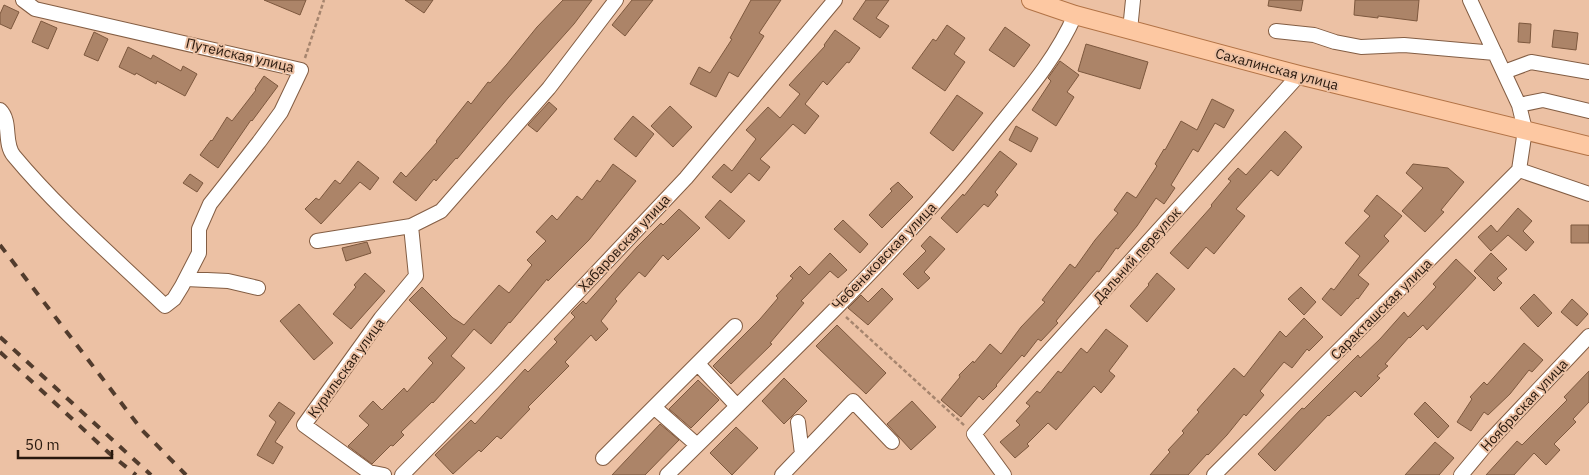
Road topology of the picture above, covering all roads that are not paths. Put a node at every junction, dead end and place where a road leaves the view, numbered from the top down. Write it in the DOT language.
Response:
graph roads {
  1 [pos="23,0"];
  2 [pos="616,0"];
  3 [pos="836,0"];
  4 [pos="1032,0"];
  5 [pos="1133,0"];
  6 [pos="1470,0"];
  7 [pos="1075,15"];
  8 [pos="1130,30"];
  9 [pos="1276,31"];
  10 [pos="1495,53"];
  11 [pos="1504,72"];
  12 [pos="1589,72"];
  13 [pos="1299,76"];
  14 [pos="1519,105"];
  15 [pos="0,110"];
  16 [pos="1589,111"];
  17 [pos="1525,130"];
  18 [pos="1589,146"];
  19 [pos="1519,170"];
  20 [pos="1589,194"];
  21 [pos="411,226"];
  22 [pos="317,242"];
  23 [pos="184,283"];
  24 [pos="258,288"];
  25 [pos="735,326"];
  26 [pos="1589,336"];
  27 [pos="698,364"];
  28 [pos="737,406"];
  29 [pos="655,408"];
  30 [pos="798,422"];
  31 [pos="892,442"];
  32 [pos="697,445"];
  33 [pos="802,454"];
  34 [pos="603,458"];
  35 [pos="384,475"];
  36 [pos="402,475"];
  37 [pos="667,475"];
  38 [pos="782,475"];
  39 [pos="1004,475"];
  40 [pos="1214,475"];
  41 [pos="1461,475"];
  1 -- 23 [label="street, Путейская улица"];
  2 -- 21 [label="street"];
  3 -- 36 [label="street, Хабаровская улица"];
  4 -- 7 [label="main road, Сахалинская улица"];
  5 -- 8 [label="street"];
  6 -- 10 [label="street"];
  7 -- 8 [label="main road, Сахалинская улица"];
  7 -- 28 [label="street, Чебеньковская улица"];
  8 -- 13 [label="main road, Сахалинская улица"];
  9 -- 10 [label="street"];
  10 -- 11 [label="street"];
  11 -- 12 [label="street"];
  11 -- 14 [label="street"];
  13 -- 17 [label="main road, Сахалинская улица"];
  13 -- 39 [label="street, Дальний переулок"];
  14 -- 16 [label="street"];
  14 -- 17 [label="street"];
  15 -- 23 [label="street, Путейская улица"];
  17 -- 18 [label="main road, Сахалинская улица"];
  17 -- 19 [label="street"];
  19 -- 20 [label="street"];
  19 -- 40 [label="street, Саракташская улица"];
  21 -- 22 [label="street"];
  21 -- 35 [label="street, Курильская улица"];
  23 -- 24 [label="street"];
  25 -- 27 [label="street"];
  26 -- 41 [label="street, Ноябрьская улица"];
  27 -- 28 [label="street"];
  27 -- 29 [label="street"];
  28 -- 32 [label="street, Чебеньковская улица"];
  29 -- 32 [label="street"];
  29 -- 34 [label="street"];
  30 -- 33 [label="street"];
  31 -- 33 [label="street"];
  32 -- 37 [label="street, Чебеньковская улица"];
  33 -- 38 [label="street"];
}
